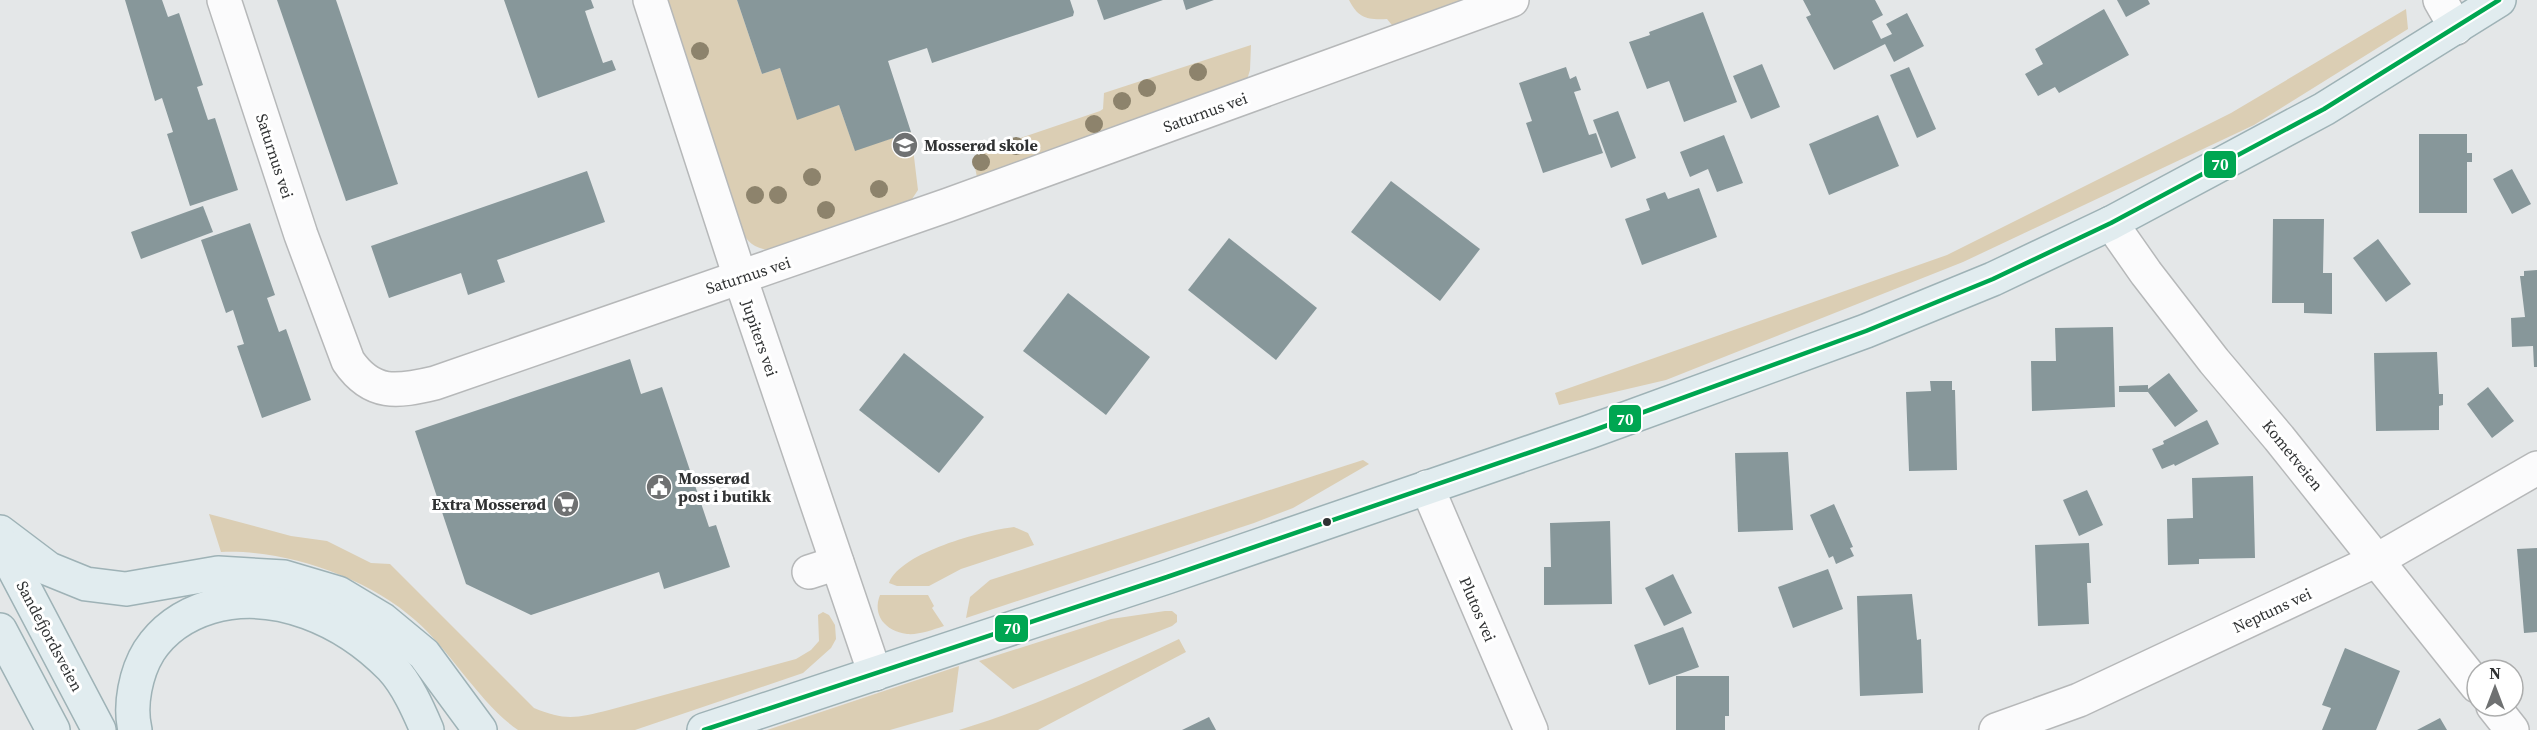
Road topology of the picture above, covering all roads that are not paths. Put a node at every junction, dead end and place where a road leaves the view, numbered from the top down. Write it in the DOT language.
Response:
graph roads {
  1 [pos="224,0"];
  2 [pos="650,0"];
  3 [pos="1512,0"];
  4 [pos="2440,0"];
  5 [pos="2499,0"];
  6 [pos="2456,28"];
  7 [pos="2111,223"];
  8 [pos="740,277"];
  9 [pos="2537,468"];
  10 [pos="1427,487"];
  11 [pos="0,532"];
  12 [pos="0,542"];
  13 [pos="2378,560"];
  14 [pos="0,630"];
  15 [pos="2465,671"];
  16 [pos="875,674"];
  17 [pos="0,677"];
  18 [pos="2502,718"];
  19 [pos="53,729"];
  20 [pos="99,730"];
  21 [pos="135,730"];
  22 [pos="427,730"];
  23 [pos="480,730"];
  24 [pos="704,730"];
  25 [pos="1531,730"];
  26 [pos="1996,730"];
  27 [pos="2512,730"];
  1 -- 8 [label="street, Saturnus vei"];
  2 -- 8 [label="street, Jupiters vei"];
  3 -- 8 [label="street, Saturnus vei"];
  4 -- 6 [label="street"];
  5 -- 6 [label="main road"];
  6 -- 7 [label="main road"];
  7 -- 10 [label="main road"];
  7 -- 13 [label="street, Kometveien"];
  8 -- 16 [label="street, Jupiters vei"];
  9 -- 13 [label="street, Neptuns vei"];
  10 -- 16 [label="main road"];
  10 -- 25 [label="street, Plutos vei"];
  11 -- 23 [label="main road"];
  12 -- 20 [label="main road, Sandefjordsveien"];
  13 -- 15 [label="street, Kometveien"];
  13 -- 26 [label="street, Neptuns vei"];
  14 -- 19 [label="main road"];
  16 -- 24 [label="main road"];
  17 -- 19 [label="main road"];
  18 -- 27 [label="street"];
  21 -- 22 [label="main road"];
}
